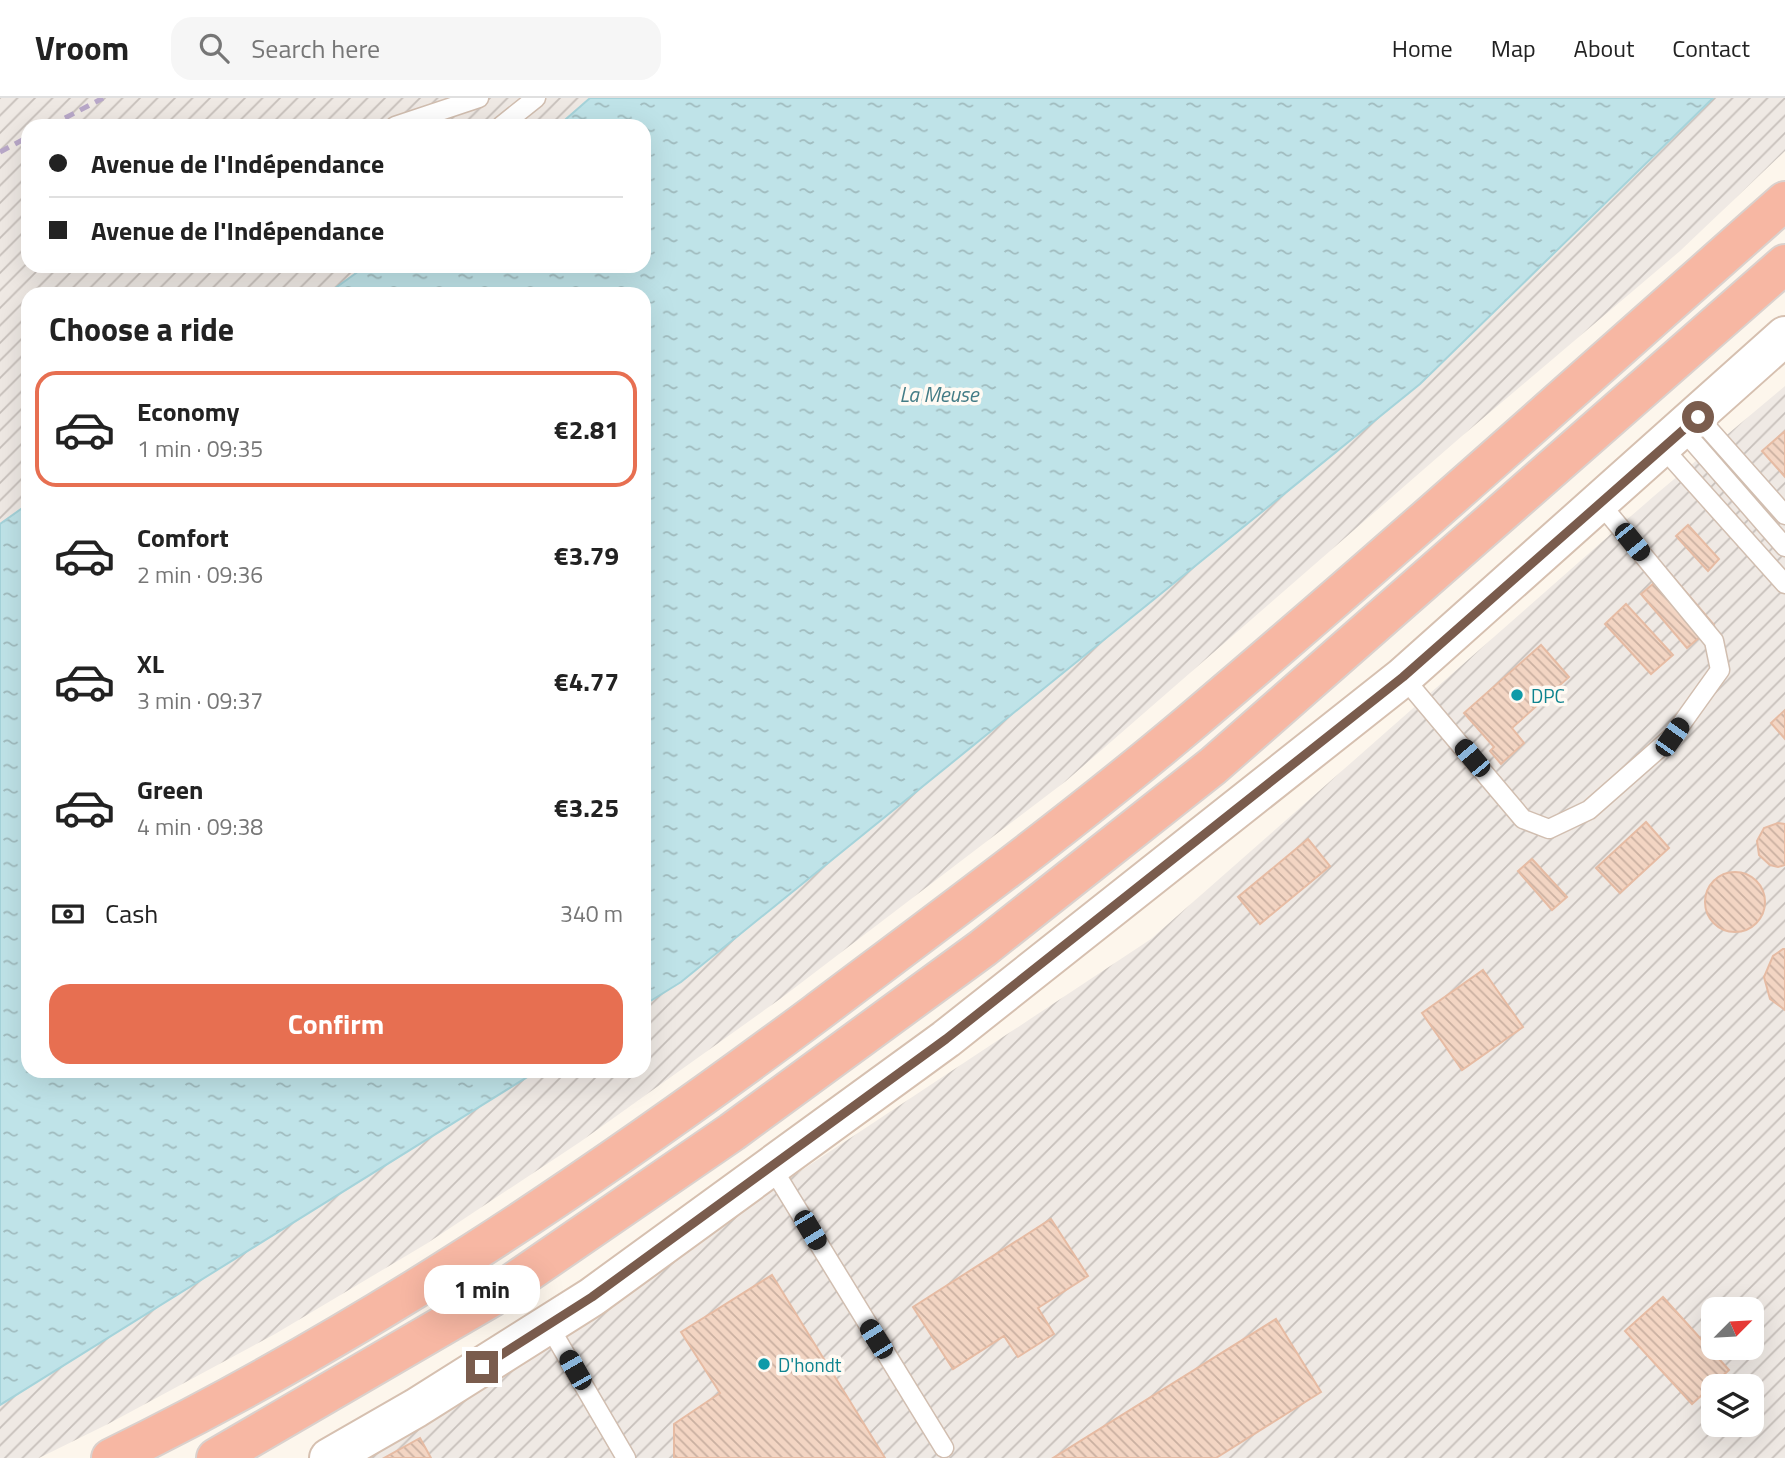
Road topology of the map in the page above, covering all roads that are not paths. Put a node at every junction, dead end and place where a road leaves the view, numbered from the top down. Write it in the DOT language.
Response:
graph roads {
  1 [pos="479,98"];
  2 [pos="536,98"];
  3 [pos="416,119"];
  4 [pos="510,119"];
  5 [pos="1785,201"];
  6 [pos="1785,264"];
  7 [pos="1785,336"];
  8 [pos="1681,432"];
  9 [pos="1599,502"];
  10 [pos="1785,515"];
  11 [pos="1785,547"];
  12 [pos="1785,584"];
  13 [pos="1403,677"];
  14 [pos="771,1166"];
  15 [pos="549,1326"];
  16 [pos="944,1448"];
  17 [pos="111,1458"];
  18 [pos="216,1458"];
  19 [pos="329,1458"];
  20 [pos="626,1458"];
  1 -- 3 [label="lane"];
  2 -- 4 [label="lane"];
  5 -- 17 [label="highway"];
  6 -- 18 [label="highway"];
  7 -- 8 [label="main road"];
  8 -- 9 [label="main road"];
  8 -- 10 [label="lane"];
  8 -- 11 [label="lane"];
  8 -- 12 [label="lane"];
  9 -- 13 [label="main road"];
  9 -- 13 [label="lane"];
  13 -- 14 [label="main road"];
  14 -- 15 [label="main road"];
  14 -- 16 [label="lane"];
  15 -- 19 [label="main road"];
  15 -- 20 [label="lane"];
}
